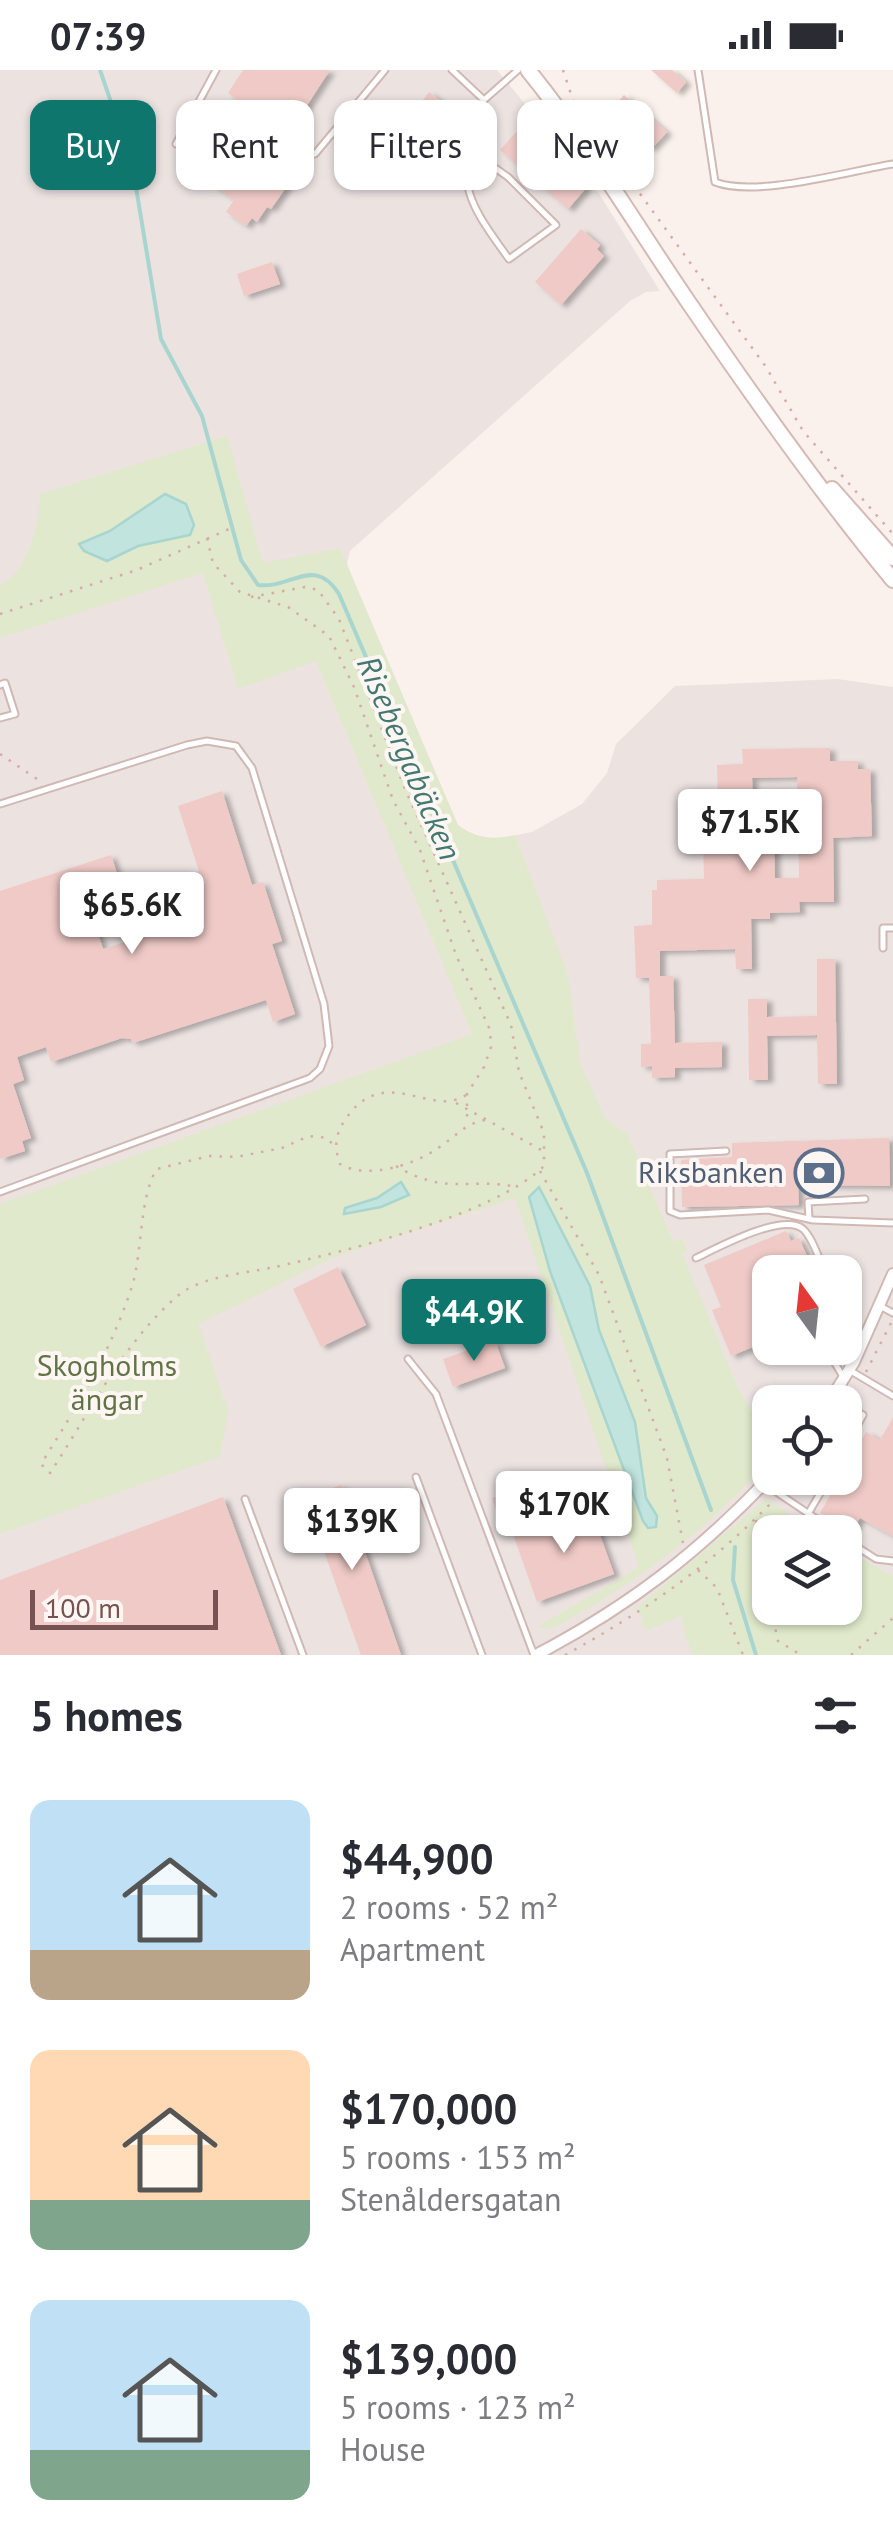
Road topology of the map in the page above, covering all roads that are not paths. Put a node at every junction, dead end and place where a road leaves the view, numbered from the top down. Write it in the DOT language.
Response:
graph roads {
  1 [pos="216,70"];
  2 [pos="385,70"];
  3 [pos="452,70"];
  4 [pos="518,70"];
  5 [pos="528,70"];
  6 [pos="698,70"];
  7 [pos="200,100"];
  8 [pos="484,100"];
  9 [pos="467,148"];
  10 [pos="315,154"];
  11 [pos="893,164"];
  12 [pos="773,419"];
  13 [pos="893,558"];
  14 [pos="893,580"];
  15 [pos="0,684"];
  16 [pos="0,718"];
  17 [pos="0,804"];
  18 [pos="893,928"];
  19 [pos="883,948"];
  20 [pos="726,1151"];
  21 [pos="0,1192"];
  22 [pos="866,1199"];
  23 [pos="808,1219"];
  24 [pos="893,1223"];
  25 [pos="816,1255"];
  26 [pos="696,1258"];
  27 [pos="893,1274"];
  28 [pos="880,1306"];
  29 [pos="893,1316"];
  30 [pos="408,1359"];
  31 [pos="836,1365"];
  32 [pos="847,1374"];
  33 [pos="843,1385"];
  34 [pos="892,1392"];
  35 [pos="416,1477"];
  36 [pos="752,1495"];
  37 [pos="780,1495"];
  38 [pos="819,1495"];
  39 [pos="245,1499"];
  40 [pos="808,1514"];
  41 [pos="862,1550"];
  42 [pos="893,1561"];
  43 [pos="303,1655"];
  44 [pos="482,1655"];
  45 [pos="535,1655"];
  1 -- 7 [label="lane"];
  2 -- 10 [label="lane"];
  3 -- 8 [label="lane"];
  4 -- 8 [label="lane"];
  5 -- 12 [label="main road"];
  6 -- 11 [label="lane"];
  9 -- 9 [label="lane"];
  12 -- 13 [label="main road"];
  12 -- 14 [label="main road"];
  15 -- 16 [label="lane"];
  17 -- 21 [label="lane"];
  18 -- 19 [label="lane"];
  20 -- 23 [label="lane"];
  22 -- 23 [label="lane"];
  23 -- 24 [label="lane"];
  25 -- 26 [label="lane"];
  27 -- 28 [label="street"];
  28 -- 29 [label="lane"];
  28 -- 32 [label="street"];
  30 -- 45 [label="lane"];
  31 -- 32 [label="lane"];
  32 -- 33 [label="street"];
  32 -- 34 [label="lane"];
  35 -- 44 [label="lane"];
  36 -- 45 [label="street"];
  37 -- 40 [label="lane"];
  38 -- 40 [label="lane"];
  39 -- 43 [label="lane"];
  41 -- 42 [label="lane"];
}
